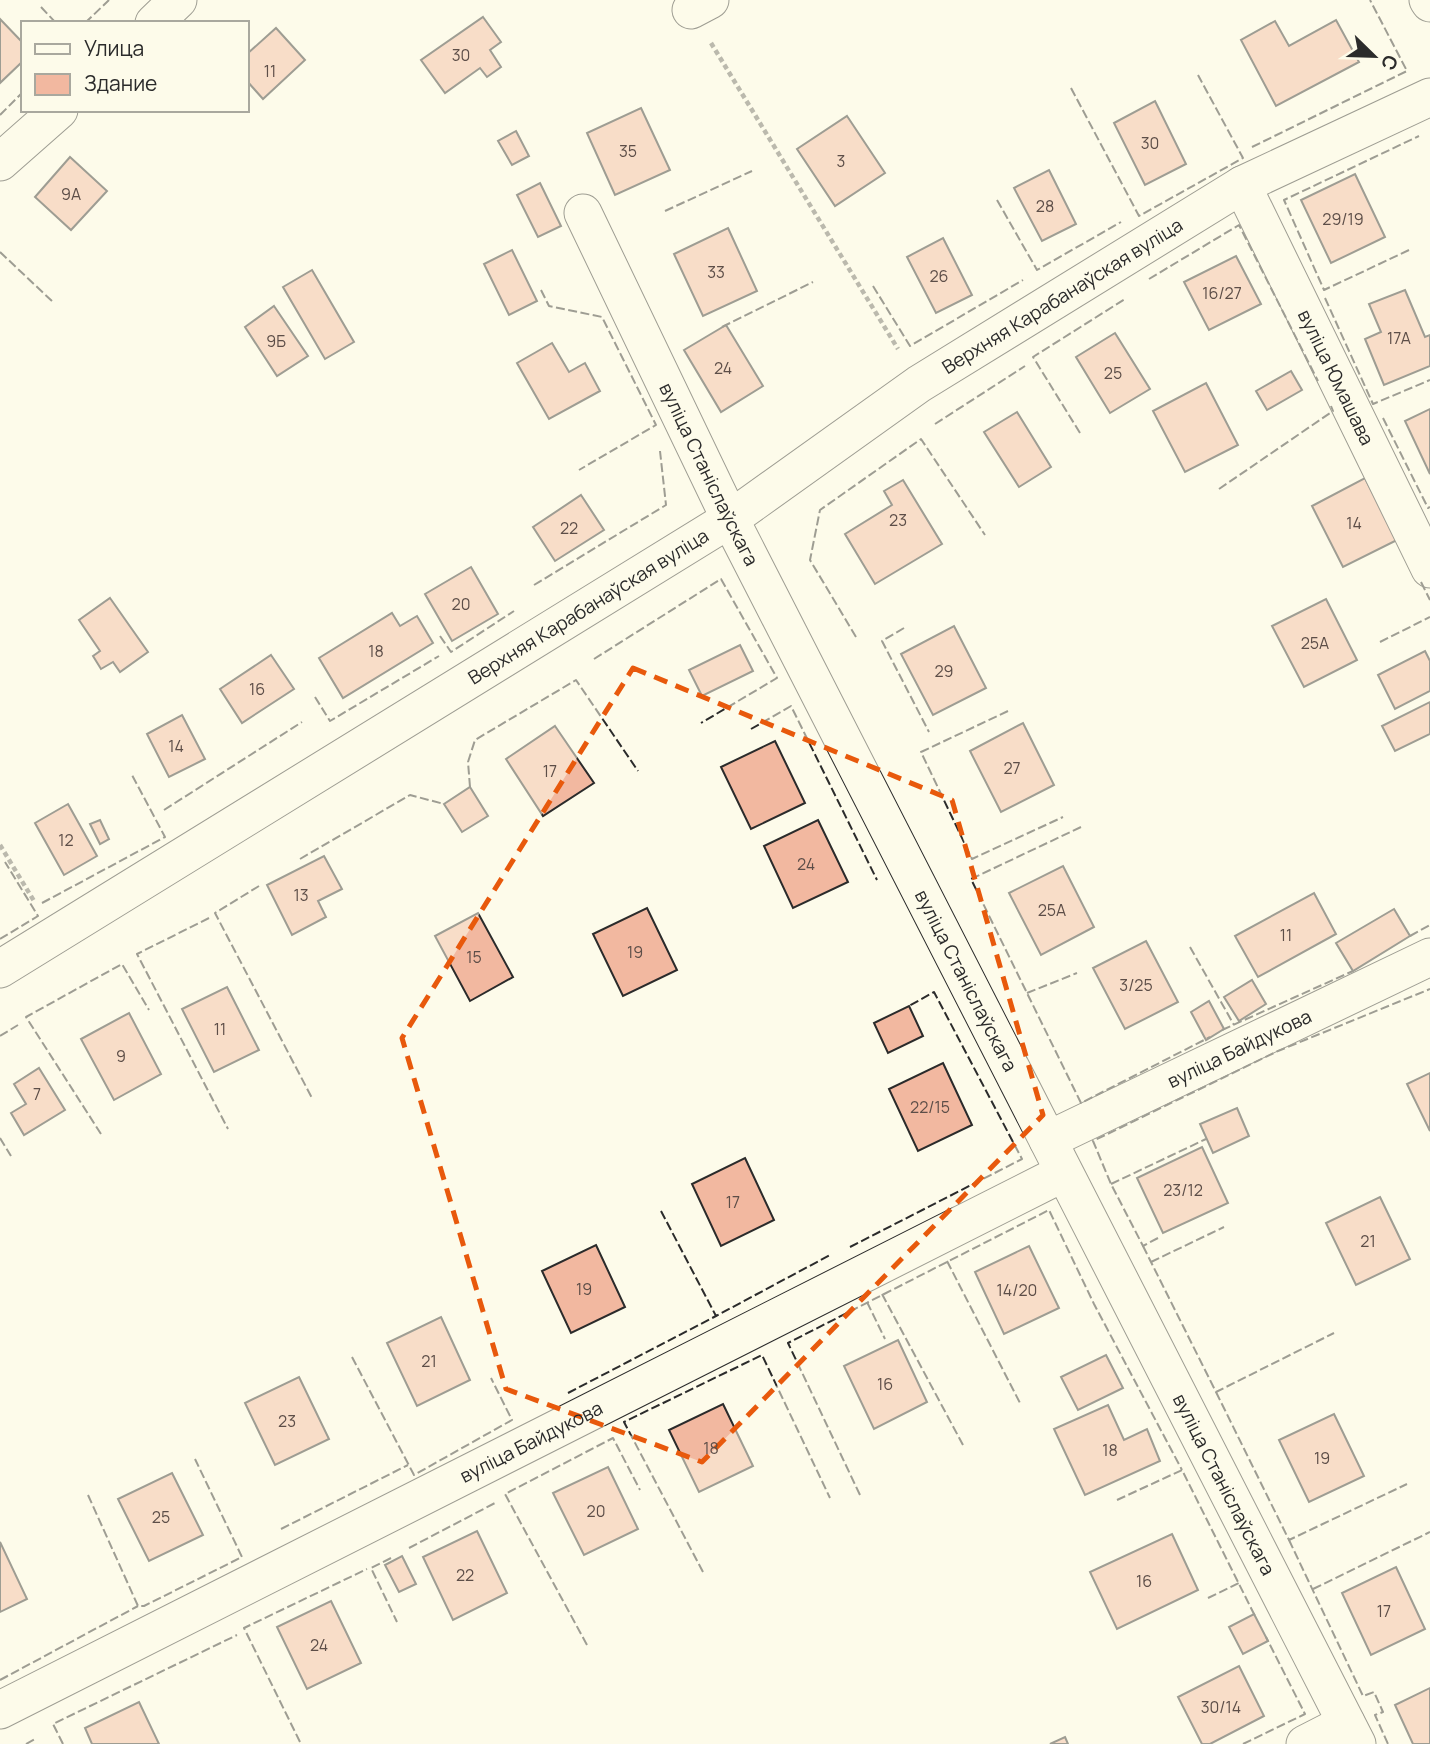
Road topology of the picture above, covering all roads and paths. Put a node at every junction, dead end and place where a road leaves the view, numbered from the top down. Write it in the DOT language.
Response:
graph roads {
  1 [pos="178,0"];
  2 [pos="701,5"];
  3 [pos="157,21"];
  4 [pos="1430,97"];
  5 [pos="57,112"];
  6 [pos="0,162"];
  7 [pos="1242,185"];
  8 [pos="583,213"];
  9 [pos="919,384"];
  10 [pos="730,519"];
  11 [pos="1430,569"];
  12 [pos="0,845"];
  13 [pos="54,936"];
  14 [pos="1430,957"];
  15 [pos="0,969"];
  16 [pos="1048,1140"];
  17 [pos="1063,1173"];
  18 [pos="0,1710"];
  19 [pos="1352,1734"];
  20 [pos="1305,1744"];
  1 -- 3 [label="street"];
  2 -- 9 [label="path"];
  4 -- 7 [label="street, Верхняя Карабанаўская вуліца"];
  5 -- 6 [label="street"];
  7 -- 9 [label="street, Верхняя Карабанаўская вуліца"];
  7 -- 11 [label="street, вуліца Юмашава"];
  8 -- 10 [label="street, вуліца Станіслаўскага"];
  9 -- 10 [label="street, Верхняя Карабанаўская вуліца"];
  10 -- 13 [label="street, Верхняя Карабанаўская вуліца"];
  10 -- 16 [label="street, вуліца Станіслаўскага"];
  12 -- 13 [label="path"];
  13 -- 15 [label="street, Верхняя Карабанаўская вуліца"];
  14 -- 16 [label="street, вуліца Байдукова"];
  16 -- 17 [label="street, вуліца Станіслаўскага"];
  17 -- 18 [label="street, вуліца Байдукова"];
  17 -- 19 [label="street, вуліца Станіслаўскага"];
  19 -- 20 [label="street"];
}
